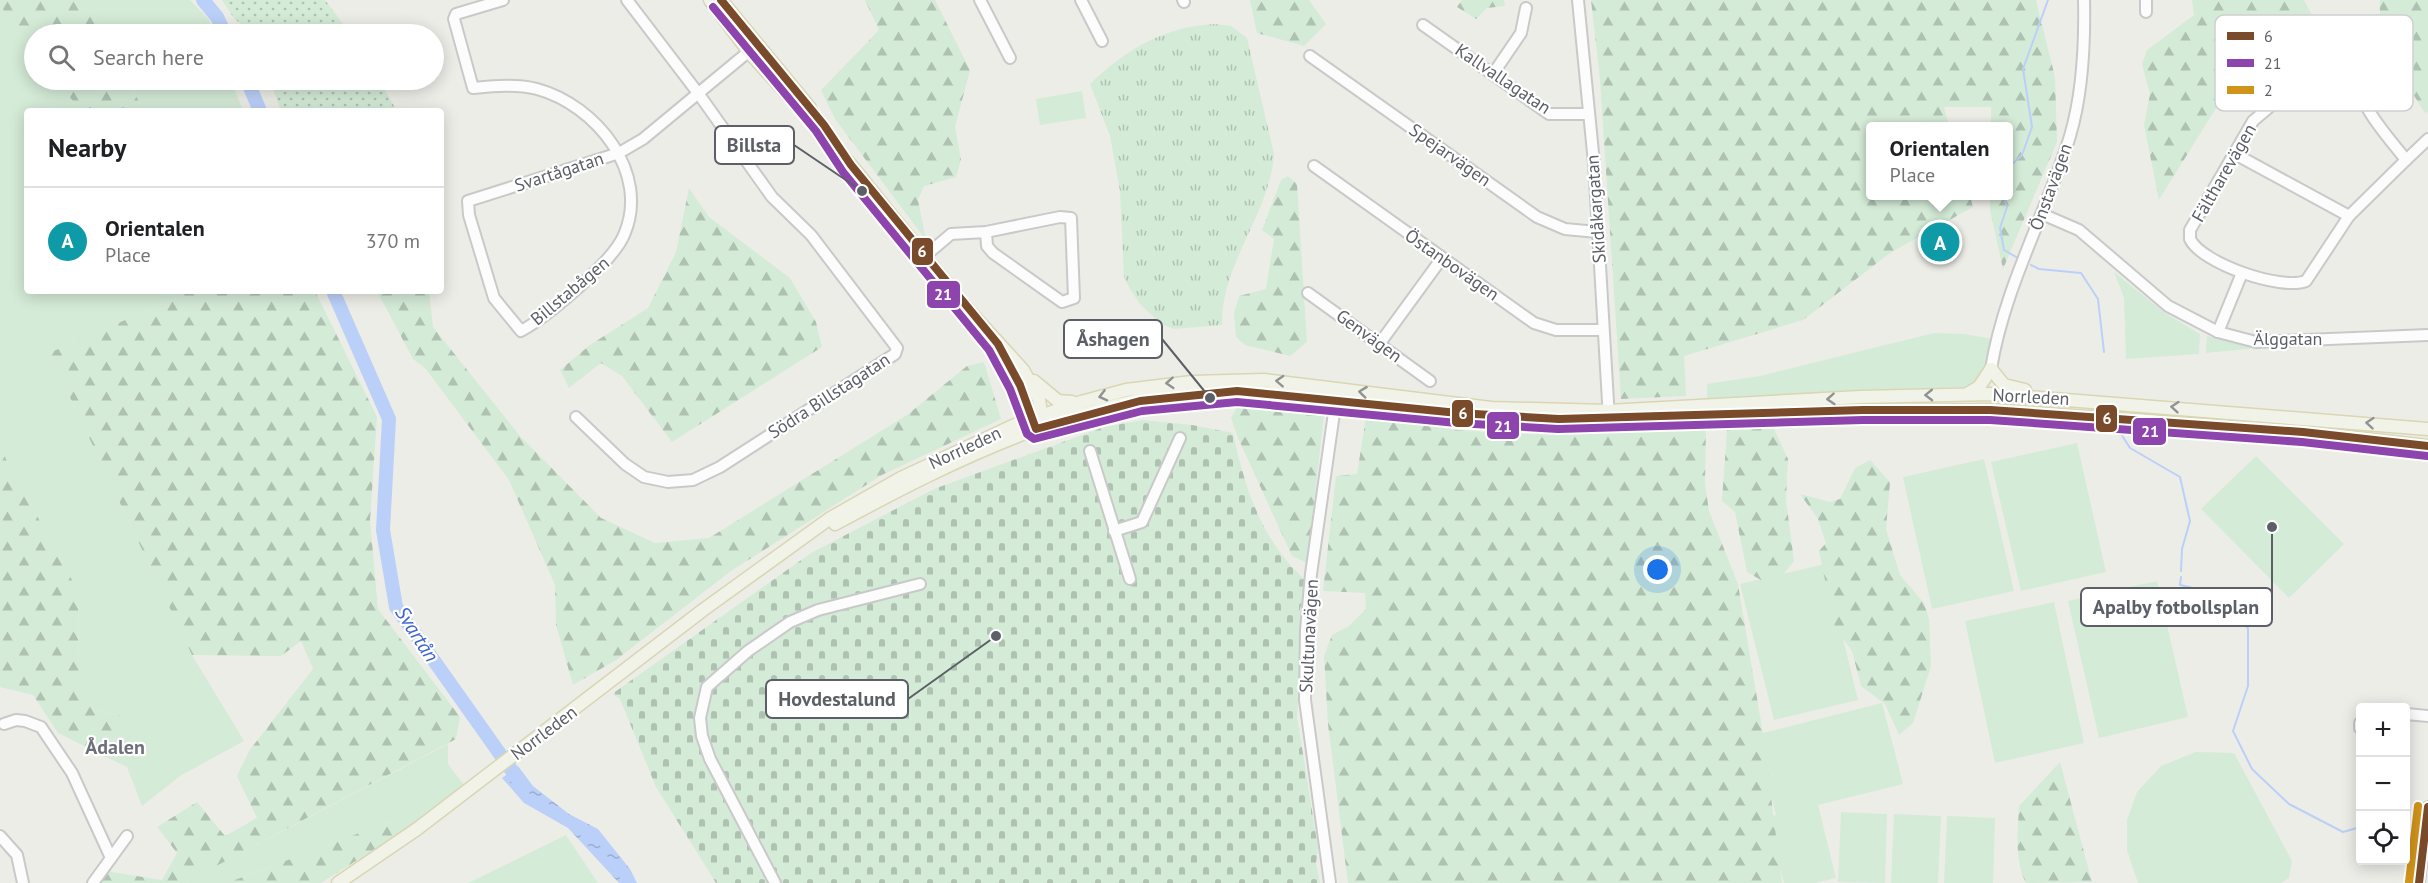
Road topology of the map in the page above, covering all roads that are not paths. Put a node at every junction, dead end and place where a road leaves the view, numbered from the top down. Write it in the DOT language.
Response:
graph roads {
  1 [pos="503,0"];
  2 [pos="627,0"];
  3 [pos="980,0"];
  4 [pos="1081,0"];
  5 [pos="1578,0"];
  6 [pos="2084,0"];
  7 [pos="2146,0"];
  8 [pos="715,1"];
  9 [pos="1526,8"];
  10 [pos="2146,12"];
  11 [pos="1423,25"];
  12 [pos="1102,41"];
  13 [pos="753,48"];
  14 [pos="1310,56"];
  15 [pos="1010,58"];
  16 [pos="1493,74"];
  17 [pos="698,93"];
  18 [pos="2263,111"];
  19 [pos="2369,111"];
  20 [pos="1588,114"];
  21 [pos="2428,139"];
  22 [pos="619,153"];
  23 [pos="2235,154"];
  24 [pos="2406,160"];
  25 [pos="1314,166"];
  26 [pos="2042,214"];
  27 [pos="2349,216"];
  28 [pos="986,232"];
  29 [pos="1598,232"];
  30 [pos="925,256"];
  31 [pos="1442,258"];
  32 [pos="2242,273"];
  33 [pos="1308,293"];
  34 [pos="521,330"];
  35 [pos="1603,330"];
  36 [pos="2218,332"];
  37 [pos="2428,335"];
  38 [pos="1380,343"];
  39 [pos="998,344"];
  40 [pos="1991,369"];
  41 [pos="1023,370"];
  42 [pos="1430,381"];
  43 [pos="1968,394"];
  44 [pos="1991,394"];
  45 [pos="1337,395"];
  46 [pos="2042,397"];
  47 [pos="1081,402"];
  48 [pos="1990,410"];
  49 [pos="1608,415"];
  50 [pos="576,417"];
  51 [pos="1032,422"];
  52 [pos="2428,429"];
  53 [pos="1179,438"];
  54 [pos="2428,446"];
  55 [pos="1090,451"];
  56 [pos="1114,531"];
  57 [pos="1130,579"];
  58 [pos="920,584"];
  59 [pos="2410,714"];
  60 [pos="2428,716"];
  61 [pos="4,724"];
  62 [pos="2428,807"];
  63 [pos="0,836"];
  64 [pos="127,836"];
  65 [pos="111,858"];
  66 [pos="23,883"];
  67 [pos="93,883"];
  68 [pos="338,883"];
  69 [pos="775,883"];
  70 [pos="1330,883"];
  71 [pos="2419,883"];
  1 -- 22 [label="street, Billstabågen"];
  2 -- 17 [label="street"];
  3 -- 15 [label="street"];
  4 -- 12 [label="street"];
  5 -- 20 [label="street, Skidåkargatan"];
  6 -- 26 [label="street, Önstavägen"];
  7 -- 10 [label="street"];
  8 -- 13 [label="main road"];
  9 -- 16 [label="street"];
  11 -- 16 [label="street, Kallvallagatan"];
  13 -- 17 [label="street, Svartågatan"];
  13 -- 30 [label="main road"];
  14 -- 29 [label="street, Spejarvägen"];
  16 -- 20 [label="street, Kallvallagatan"];
  17 -- 22 [label="street, Svartågatan"];
  17 -- 50 [label="street, Södra Billstagatan"];
  18 -- 23 [label="street, Fältharevägen"];
  19 -- 24 [label="street, Fältharevägen"];
  20 -- 29 [label="street, Skidåkargatan"];
  21 -- 24 [label="street, Fältharevägen"];
  22 -- 34 [label="street, Billstabågen"];
  22 -- 34 [label="street, Svartågatan"];
  23 -- 27 [label="street"];
  23 -- 32 [label="street, Fältharevägen"];
  24 -- 27 [label="street, Fältharevägen"];
  25 -- 31 [label="street, Östanbovägen"];
  26 -- 36 [label="street, Älggatan"];
  26 -- 40 [label="street, Önstavägen"];
  27 -- 32 [label="street, Fältharevägen"];
  28 -- 28 [label="street"];
  28 -- 30 [label="street"];
  29 -- 35 [label="street, Skidåkargatan"];
  30 -- 39 [label="main road"];
  31 -- 35 [label="street, Östanbovägen"];
  31 -- 38 [label="street"];
  32 -- 36 [label="street"];
  33 -- 38 [label="street, Genvägen"];
  35 -- 49 [label="street, Skidåkargatan"];
  36 -- 37 [label="street, Älggatan"];
  38 -- 42 [label="street, Genvägen"];
  39 -- 41 [label="main road"];
  39 -- 51 [label="main road"];
  40 -- 43 [label="main road"];
  40 -- 44 [label="main road"];
  40 -- 46 [label="main road"];
  41 -- 47 [label="main road"];
  41 -- 51 [label="main road"];
  43 -- 44 [label="main road, Norrleden"];
  43 -- 49 [label="main road, Norrleden, one-way"];
  44 -- 46 [label="main road, Norrleden"];
  44 -- 48 [label="main road"];
  45 -- 47 [label="main road, Norrleden, one-way"];
  45 -- 49 [label="main road, Norrleden"];
  45 -- 51 [label="main road, Norrleden"];
  45 -- 70 [label="street, Skultunavägen"];
  52 -- 46 [label="main road, Norrleden, one-way"];
  47 -- 51 [label="main road, Norrleden"];
  48 -- 49 [label="main road, Norrleden"];
  48 -- 54 [label="main road, Norrleden"];
  51 -- 68 [label="main road, Norrleden"];
  53 -- 56 [label="street"];
  55 -- 56 [label="street"];
  56 -- 57 [label="street"];
  58 -- 69 [label="street"];
  59 -- 60 [label="street"];
  61 -- 65 [label="street"];
  62 -- 71 [label="street"];
  63 -- 66 [label="street"];
  64 -- 65 [label="street"];
  65 -- 67 [label="street"];
}
